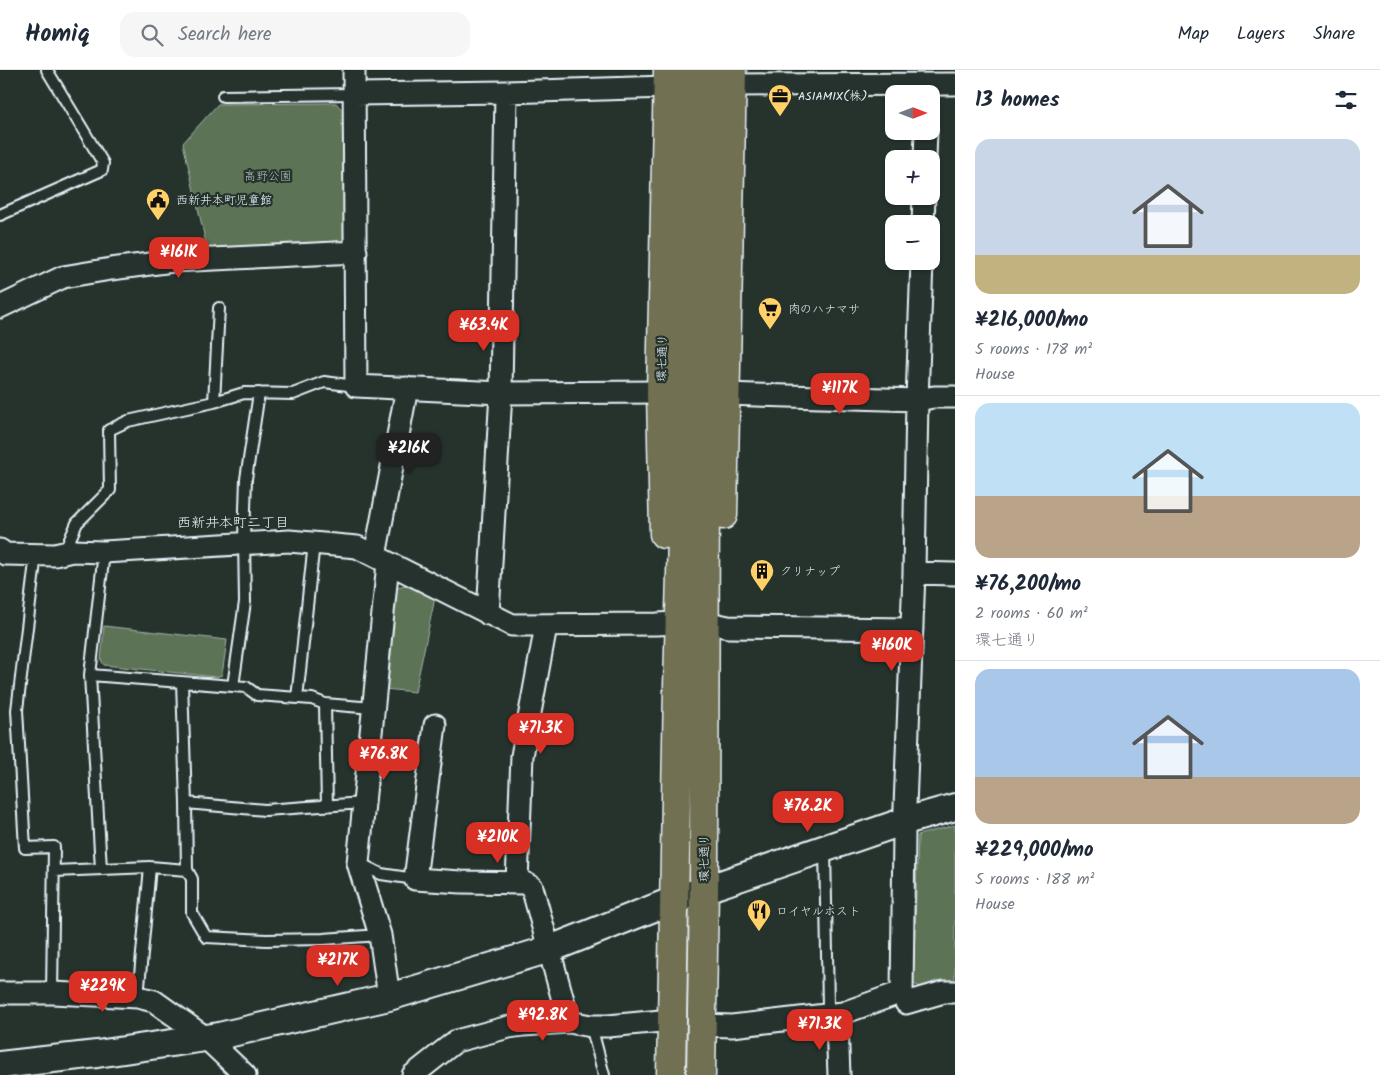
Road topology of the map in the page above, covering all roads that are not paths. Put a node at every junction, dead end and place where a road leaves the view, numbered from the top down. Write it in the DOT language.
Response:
graph roads {
  1 [pos="47,70"];
  2 [pos="354,70"];
  3 [pos="691,70"];
  4 [pos="725,75"];
  5 [pos="668,78"];
  6 [pos="955,84"];
  7 [pos="885,86"];
  8 [pos="940,87"];
  9 [pos="506,92"];
  10 [pos="354,94"];
  11 [pos="223,96"];
  12 [pos="0,215"];
  13 [pos="356,252"];
  14 [pos="922,270"];
  15 [pos="0,306"];
  16 [pos="219,308"];
  17 [pos="356,386"];
  18 [pos="407,388"];
  19 [pos="661,392"];
  20 [pos="259,393"];
  21 [pos="501,393"];
  22 [pos="726,394"];
  23 [pos="955,398"];
  24 [pos="917,400"];
  25 [pos="214,402"];
  26 [pos="694,461"];
  27 [pos="314,543"];
  28 [pos="244,545"];
  29 [pos="0,550"];
  30 [pos="104,552"];
  31 [pos="36,554"];
  32 [pos="64,554"];
  33 [pos="381,559"];
  34 [pos="914,574"];
  35 [pos="955,574"];
  36 [pos="488,614"];
  37 [pos="546,626"];
  38 [pos="912,629"];
  39 [pos="692,633"];
  40 [pos="90,675"];
  41 [pos="182,682"];
  42 [pos="233,686"];
  43 [pos="296,698"];
  44 [pos="325,704"];
  45 [pos="372,708"];
  46 [pos="435,725"];
  47 [pos="186,802"];
  48 [pos="363,803"];
  49 [pos="327,806"];
  50 [pos="955,807"];
  51 [pos="904,821"];
  52 [pos="825,848"];
  53 [pos="358,863"];
  54 [pos="150,866"];
  55 [pos="101,869"];
  56 [pos="186,870"];
  57 [pos="54,871"];
  58 [pos="414,879"];
  59 [pos="517,882"];
  60 [pos="704,890"];
  61 [pos="674,900"];
  62 [pos="380,935"];
  63 [pos="550,949"];
  64 [pos="902,992"];
  65 [pos="955,992"];
  66 [pos="0,993"];
  67 [pos="52,993"];
  68 [pos="138,997"];
  69 [pos="389,997"];
  70 [pos="830,1015"];
  71 [pos="672,1020"];
  72 [pos="569,1022"];
  73 [pos="702,1025"];
  74 [pos="591,1026"];
  75 [pos="206,1038"];
  76 [pos="0,1065"];
  77 [pos="245,1075"];
  78 [pos="414,1075"];
  79 [pos="604,1075"];
  80 [pos="671,1075"];
  81 [pos="701,1075"];
  82 [pos="839,1075"];
  1 -- 12 [label="lane"];
  2 -- 10 [label="street"];
  3 -- 26 [label="main road, 環七通り"];
  4 -- 7 [label="street"];
  4 -- 22 [label="main road, 環七通り"];
  4 -- 26 [label="main road, 環七通り"];
  5 -- 9 [label="street"];
  5 -- 19 [label="main road, 環七通り"];
  6 -- 8 [label="street"];
  9 -- 10 [label="street"];
  9 -- 21 [label="street"];
  10 -- 11 [label="lane"];
  10 -- 13 [label="street"];
  13 -- 15 [label="street"];
  13 -- 17 [label="street"];
  14 -- 24 [label="street"];
  16 -- 25 [label="lane"];
  17 -- 18 [label="street"];
  17 -- 20 [label="lane"];
  18 -- 21 [label="street"];
  18 -- 33 [label="street"];
  19 -- 21 [label="street"];
  19 -- 39 [label="main road, 環七通り"];
  20 -- 25 [label="lane"];
  20 -- 28 [label="lane"];
  21 -- 36 [label="street"];
  22 -- 24 [label="street"];
  22 -- 39 [label="main road, 環七通り"];
  23 -- 24 [label="street"];
  24 -- 34 [label="street"];
  25 -- 32 [label="lane"];
  26 -- 39 [label="main road, 環七通り"];
  27 -- 28 [label="street"];
  27 -- 33 [label="street"];
  27 -- 43 [label="lane"];
  28 -- 30 [label="street"];
  28 -- 42 [label="lane"];
  29 -- 31 [label="street"];
  30 -- 32 [label="street"];
  30 -- 40 [label="lane"];
  31 -- 32 [label="street"];
  31 -- 57 [label="lane"];
  33 -- 36 [label="street"];
  33 -- 45 [label="street"];
  34 -- 35 [label="street"];
  34 -- 38 [label="street"];
  36 -- 37 [label="street"];
  37 -- 39 [label="street"];
  37 -- 59 [label="street"];
  38 -- 39 [label="street"];
  38 -- 51 [label="street"];
  39 -- 60 [label="main road, 環七通り"];
  39 -- 61 [label="main road, 環七通り"];
  40 -- 41 [label="lane"];
  40 -- 55 [label="lane"];
  41 -- 42 [label="lane"];
  41 -- 47 [label="lane"];
  42 -- 43 [label="lane"];
  43 -- 44 [label="lane"];
  44 -- 45 [label="lane"];
  44 -- 49 [label="lane"];
  45 -- 48 [label="street"];
  46 -- 58 [label="street"];
  47 -- 49 [label="lane"];
  47 -- 56 [label="lane"];
  48 -- 49 [label="lane"];
  48 -- 53 [label="street"];
  50 -- 51 [label="street"];
  51 -- 52 [label="street"];
  51 -- 64 [label="street"];
  52 -- 60 [label="street"];
  52 -- 70 [label="lane"];
  53 -- 58 [label="lane"];
  53 -- 62 [label="street"];
  54 -- 55 [label="lane"];
  54 -- 56 [label="lane"];
  54 -- 68 [label="lane"];
  55 -- 57 [label="lane"];
  56 -- 62 [label="lane"];
  57 -- 67 [label="lane"];
  58 -- 59 [label="street"];
  59 -- 63 [label="street"];
  60 -- 61 [label="street"];
  60 -- 73 [label="main road, 環七通り"];
  61 -- 63 [label="street"];
  61 -- 71 [label="main road, 環七通り"];
  62 -- 69 [label="street"];
  63 -- 69 [label="street"];
  63 -- 72 [label="street"];
  64 -- 65 [label="street"];
  64 -- 70 [label="street"];
  66 -- 67 [label="street"];
  67 -- 68 [label="street"];
  68 -- 75 [label="street"];
  69 -- 75 [label="street"];
  70 -- 73 [label="street"];
  70 -- 82 [label="street"];
  71 -- 74 [label="street"];
  71 -- 80 [label="main road, 環七通り"];
  72 -- 74 [label="street"];
  72 -- 78 [label="street"];
  73 -- 81 [label="main road, 環七通り"];
  74 -- 79 [label="lane"];
  75 -- 76 [label="street"];
  75 -- 77 [label="street"];
}
